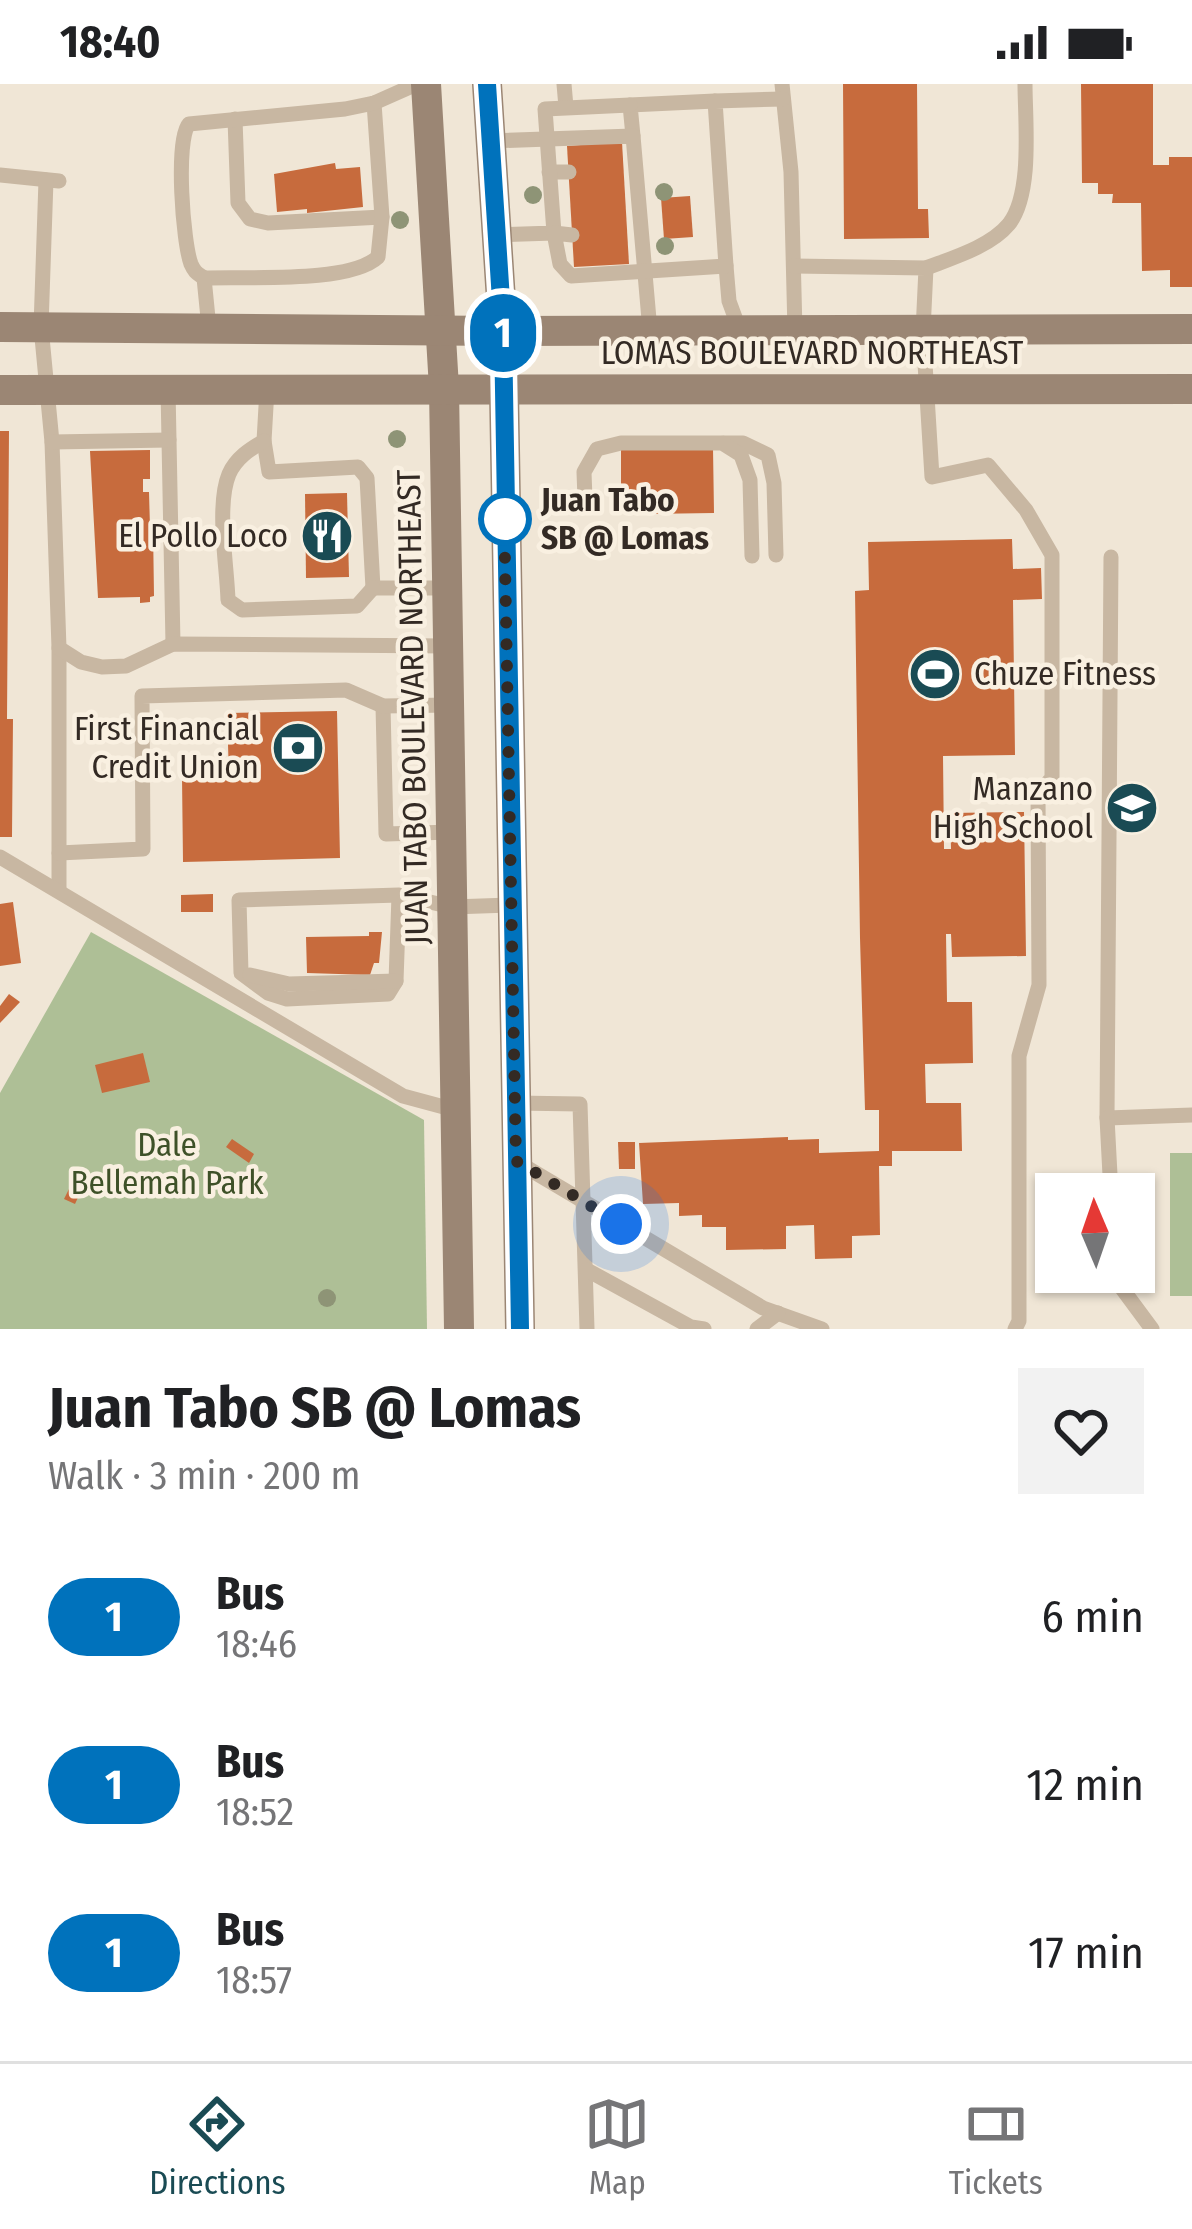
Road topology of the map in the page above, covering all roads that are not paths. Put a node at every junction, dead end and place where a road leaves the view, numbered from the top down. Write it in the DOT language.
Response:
graph roads {
  1 [pos="421,84"];
  2 [pos="488,84"];
  3 [pos="564,84"];
  4 [pos="1025,84"];
  5 [pos="782,92"];
  6 [pos="715,101"];
  7 [pos="374,103"];
  8 [pos="630,105"];
  9 [pos="566,107"];
  10 [pos="235,119"];
  11 [pos="633,136"];
  12 [pos="548,139"];
  13 [pos="490,141"];
  14 [pos="549,172"];
  15 [pos="568,172"];
  16 [pos="0,175"];
  17 [pos="382,217"];
  18 [pos="554,233"];
  19 [pos="497,235"];
  20 [pos="572,235"];
  21 [pos="726,266"];
  22 [pos="794,266"];
  23 [pos="926,268"];
  24 [pos="646,273"];
  25 [pos="204,278"];
  26 [pos="0,327"];
  27 [pos="41,327"];
  28 [pos="208,328"];
  29 [pos="1192,328"];
  30 [pos="440,330"];
  31 [pos="503,331"];
  32 [pos="650,331"];
  33 [pos="740,331"];
  34 [pos="795,331"];
  35 [pos="923,332"];
  36 [pos="926,387"];
  37 [pos="444,388"];
  38 [pos="168,389"];
  39 [pos="267,389"];
  40 [pos="502,389"];
  41 [pos="1192,389"];
  42 [pos="0,390"];
  43 [pos="49,390"];
  44 [pos="169,440"];
  45 [pos="264,441"];
  46 [pos="52,442"];
  47 [pos="722,443"];
  48 [pos="585,499"];
  49 [pos="776,555"];
  50 [pos="752,556"];
  51 [pos="1111,556"];
  52 [pos="373,588"];
  53 [pos="447,588"];
  54 [pos="173,644"];
  55 [pos="448,646"];
  56 [pos="59,648"];
  57 [pos="383,706"];
  58 [pos="449,706"];
  59 [pos="451,832"];
  60 [pos="59,853"];
  61 [pos="0,857"];
  62 [pos="58,891"];
  63 [pos="399,895"];
  64 [pos="512,904"];
  65 [pos="452,908"];
  66 [pos="515,1103"];
  67 [pos="455,1110"];
  68 [pos="1192,1114"];
  69 [pos="1107,1118"];
  70 [pos="516,1161"];
  71 [pos="1110,1173"];
  72 [pos="586,1203"];
  73 [pos="587,1270"];
  74 [pos="1125,1293"];
  75 [pos="778,1313"];
  76 [pos="459,1329"];
  77 [pos="520,1329"];
  78 [pos="587,1329"];
  79 [pos="704,1329"];
  80 [pos="758,1329"];
  81 [pos="822,1329"];
  82 [pos="1015,1329"];
  83 [pos="1152,1329"];
  1 -- 7 [label="lane"];
  1 -- 30 [label="main road, JUAN TABO BOULEVARD NORTHEAST"];
  2 -- 13 [label="main road"];
  3 -- 9 [label="lane"];
  4 -- 23 [label="lane"];
  5 -- 6 [label="lane"];
  5 -- 22 [label="lane"];
  6 -- 8 [label="lane"];
  6 -- 21 [label="lane"];
  7 -- 10 [label="lane"];
  7 -- 17 [label="lane"];
  8 -- 9 [label="lane"];
  8 -- 11 [label="lane"];
  9 -- 12 [label="lane"];
  10 -- 17 [label="lane"];
  10 -- 25 [label="lane"];
  11 -- 12 [label="lane"];
  11 -- 24 [label="lane"];
  12 -- 13 [label="lane"];
  12 -- 14 [label="lane"];
  13 -- 19 [label="main road"];
  14 -- 15 [label="lane"];
  14 -- 18 [label="lane"];
  16 -- 27 [label="lane"];
  17 -- 25 [label="lane"];
  18 -- 19 [label="lane"];
  18 -- 20 [label="lane"];
  18 -- 24 [label="lane"];
  19 -- 31 [label="main road"];
  21 -- 24 [label="lane"];
  21 -- 33 [label="lane"];
  22 -- 23 [label="lane"];
  22 -- 34 [label="lane"];
  23 -- 35 [label="lane"];
  24 -- 32 [label="lane"];
  25 -- 28 [label="lane"];
  26 -- 27 [label="main road, LOMAS BOULEVARD NORTHEAST"];
  27 -- 28 [label="main road, LOMAS BOULEVARD NORTHEAST"];
  27 -- 43 [label="lane"];
  28 -- 30 [label="main road, LOMAS BOULEVARD NORTHEAST"];
  29 -- 35 [label="main road, LOMAS BOULEVARD NORTHEAST"];
  30 -- 31 [label="main road, LOMAS BOULEVARD NORTHEAST"];
  30 -- 37 [label="main road, JUAN TABO BOULEVARD NORTHEAST"];
  31 -- 32 [label="main road, LOMAS BOULEVARD NORTHEAST"];
  31 -- 40 [label="main road"];
  32 -- 33 [label="main road, LOMAS BOULEVARD NORTHEAST"];
  33 -- 34 [label="main road, LOMAS BOULEVARD NORTHEAST"];
  34 -- 35 [label="main road, LOMAS BOULEVARD NORTHEAST"];
  35 -- 36 [label="lane"];
  36 -- 40 [label="main road, LOMAS BOULEVARD NORTHEAST"];
  36 -- 41 [label="main road, LOMAS BOULEVARD NORTHEAST"];
  36 -- 82 [label="lane"];
  37 -- 39 [label="main road, LOMAS BOULEVARD NORTHEAST"];
  37 -- 40 [label="main road, LOMAS BOULEVARD NORTHEAST"];
  37 -- 53 [label="main road, JUAN TABO BOULEVARD NORTHEAST"];
  38 -- 39 [label="main road, LOMAS BOULEVARD NORTHEAST"];
  38 -- 43 [label="main road, LOMAS BOULEVARD NORTHEAST"];
  38 -- 44 [label="lane"];
  39 -- 45 [label="lane"];
  40 -- 64 [label="main road"];
  42 -- 43 [label="main road, LOMAS BOULEVARD NORTHEAST"];
  43 -- 46 [label="lane"];
  44 -- 46 [label="lane"];
  44 -- 54 [label="lane"];
  45 -- 52 [label="lane"];
  45 -- 52 [label="lane"];
  46 -- 56 [label="lane"];
  47 -- 48 [label="lane"];
  47 -- 49 [label="lane"];
  47 -- 50 [label="lane"];
  51 -- 69 [label="lane"];
  52 -- 53 [label="lane"];
  53 -- 55 [label="main road, JUAN TABO BOULEVARD NORTHEAST"];
  54 -- 55 [label="lane"];
  54 -- 56 [label="lane"];
  55 -- 58 [label="main road, JUAN TABO BOULEVARD NORTHEAST"];
  56 -- 60 [label="lane"];
  57 -- 58 [label="lane"];
  57 -- 59 [label="lane"];
  57 -- 60 [label="lane"];
  58 -- 59 [label="main road, JUAN TABO BOULEVARD NORTHEAST"];
  59 -- 65 [label="main road, JUAN TABO BOULEVARD NORTHEAST"];
  60 -- 62 [label="lane"];
  61 -- 62 [label="lane"];
  62 -- 67 [label="lane"];
  63 -- 63 [label="lane"];
  63 -- 65 [label="lane"];
  64 -- 65 [label="lane"];
  64 -- 66 [label="main road"];
  65 -- 67 [label="main road, JUAN TABO BOULEVARD NORTHEAST"];
  66 -- 70 [label="main road"];
  66 -- 72 [label="lane"];
  67 -- 76 [label="main road, JUAN TABO BOULEVARD NORTHEAST"];
  68 -- 69 [label="lane"];
  69 -- 71 [label="lane"];
  70 -- 72 [label="lane"];
  70 -- 77 [label="main road"];
  72 -- 73 [label="lane"];
  72 -- 75 [label="lane"];
  73 -- 78 [label="lane"];
  73 -- 79 [label="lane"];
  74 -- 83 [label="lane"];
  75 -- 80 [label="lane"];
  75 -- 81 [label="lane"];
}
